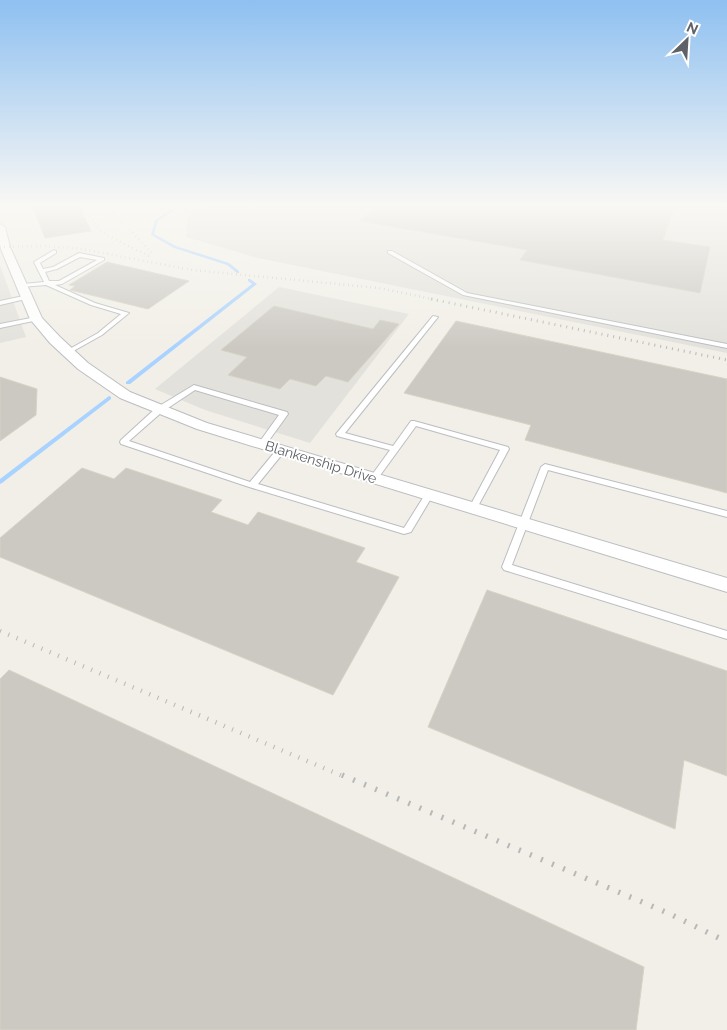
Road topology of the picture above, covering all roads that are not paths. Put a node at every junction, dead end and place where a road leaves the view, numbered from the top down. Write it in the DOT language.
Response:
graph roads {
  1 [pos="7,252"];
  2 [pos="54,252"];
  3 [pos="390,252"];
  4 [pos="42,271"];
  5 [pos="47,284"];
  6 [pos="26,292"];
  7 [pos="0,302"];
  8 [pos="435,316"];
  9 [pos="36,319"];
  10 [pos="0,326"];
  11 [pos="727,346"];
  12 [pos="68,352"];
  13 [pos="159,410"];
  14 [pos="262,444"];
  15 [pos="281,450"];
  16 [pos="395,450"];
  17 [pos="373,479"];
  18 [pos="252,485"];
  19 [pos="429,495"];
  20 [pos="473,508"];
  21 [pos="727,514"];
  22 [pos="523,523"];
  23 [pos="727,585"];
  24 [pos="727,635"];
  1 -- 6 [label="street, Blankenship Drive"];
  2 -- 4 [label="lane"];
  3 -- 11 [label="lane"];
  4 -- 5 [label="lane"];
  4 -- 5 [label="lane"];
  5 -- 6 [label="lane"];
  5 -- 12 [label="lane"];
  6 -- 7 [label="lane"];
  6 -- 9 [label="street, Blankenship Drive"];
  8 -- 16 [label="lane"];
  9 -- 10 [label="lane"];
  9 -- 12 [label="street, Blankenship Drive"];
  12 -- 13 [label="street, Blankenship Drive"];
  13 -- 14 [label="street, Blankenship Drive"];
  13 -- 14 [label="lane"];
  13 -- 18 [label="lane"];
  14 -- 15 [label="street, Blankenship Drive"];
  15 -- 17 [label="street, Blankenship Drive"];
  15 -- 18 [label="lane"];
  16 -- 17 [label="lane"];
  16 -- 20 [label="lane"];
  17 -- 19 [label="street, Blankenship Drive"];
  18 -- 19 [label="lane"];
  19 -- 20 [label="street, Blankenship Drive"];
  20 -- 22 [label="street, Blankenship Drive"];
  21 -- 22 [label="lane"];
  22 -- 23 [label="street, Blankenship Drive"];
  22 -- 24 [label="lane"];
}
